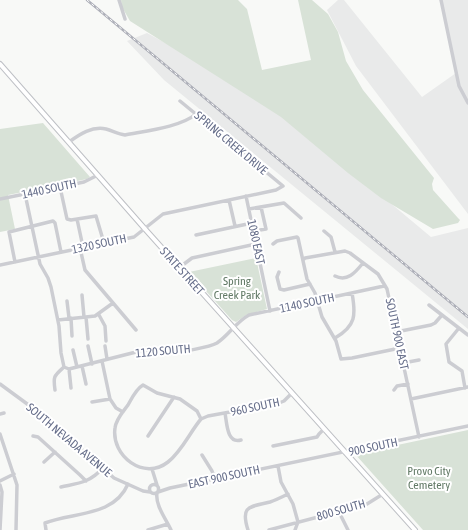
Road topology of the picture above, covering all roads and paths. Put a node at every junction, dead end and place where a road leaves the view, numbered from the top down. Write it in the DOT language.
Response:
graph roads {
  1 [pos="119,0"];
  2 [pos="441,0"];
  3 [pos="125,19"];
  4 [pos="0,64"];
  5 [pos="180,101"];
  6 [pos="468,103"];
  7 [pos="196,114"];
  8 [pos="69,142"];
  9 [pos="98,175"];
  10 [pos="283,186"];
  11 [pos="60,187"];
  12 [pos="24,194"];
  13 [pos="246,196"];
  14 [pos="0,199"];
  15 [pos="229,200"];
  16 [pos="261,207"];
  17 [pos="249,209"];
  18 [pos="301,218"];
  19 [pos="77,219"];
  20 [pos="252,222"];
  21 [pos="235,226"];
  22 [pos="32,227"];
  23 [pos="145,229"];
  24 [pos="254,231"];
  25 [pos="324,231"];
  26 [pos="196,235"];
  27 [pos="104,243"];
  28 [pos="256,244"];
  29 [pos="273,244"];
  30 [pos="82,247"];
  31 [pos="61,252"];
  32 [pos="335,252"];
  33 [pos="38,257"];
  34 [pos="304,259"];
  35 [pos="15,262"];
  36 [pos="363,264"];
  37 [pos="0,265"];
  38 [pos="180,269"];
  39 [pos="279,272"];
  40 [pos="335,276"];
  41 [pos="310,284"];
  42 [pos="384,286"];
  43 [pos="352,293"];
  44 [pos="82,295"];
  45 [pos="317,300"];
  46 [pos="68,301"];
  47 [pos="113,303"];
  48 [pos="429,305"];
  49 [pos="270,311"];
  50 [pos="99,314"];
  51 [pos="442,315"];
  52 [pos="85,317"];
  53 [pos="70,318"];
  54 [pos="58,320"];
  55 [pos="233,328"];
  56 [pos="459,328"];
  57 [pos="136,330"];
  58 [pos="396,332"];
  59 [pos="468,335"];
  60 [pos="72,336"];
  61 [pos="335,338"];
  62 [pos="88,339"];
  63 [pos="106,341"];
  64 [pos="88,346"];
  65 [pos="104,346"];
  66 [pos="400,348"];
  67 [pos="73,350"];
  68 [pos="107,359"];
  69 [pos="419,360"];
  70 [pos="102,361"];
  71 [pos="403,363"];
  72 [pos="92,364"];
  73 [pos="82,366"];
  74 [pos="64,367"];
  75 [pos="77,367"];
  76 [pos="69,369"];
  77 [pos="0,384"];
  78 [pos="86,384"];
  79 [pos="408,384"];
  80 [pos="467,387"];
  81 [pos="71,388"];
  82 [pos="55,390"];
  83 [pos="394,390"];
  84 [pos="292,394"];
  85 [pos="174,397"];
  86 [pos="411,399"];
  87 [pos="110,400"];
  88 [pos="92,402"];
  89 [pos="123,412"];
  90 [pos="225,413"];
  91 [pos="201,419"];
  92 [pos="468,426"];
  93 [pos="324,429"];
  94 [pos="0,434"];
  95 [pos="32,436"];
  96 [pos="148,436"];
  97 [pos="419,437"];
  98 [pos="1,439"];
  99 [pos="242,440"];
  100 [pos="273,446"];
  101 [pos="55,452"];
  102 [pos="346,453"];
  103 [pos="202,455"];
  104 [pos="44,462"];
  105 [pos="278,466"];
  106 [pos="103,468"];
  107 [pos="152,469"];
  108 [pos="14,474"];
  109 [pos="153,477"];
  110 [pos="215,479"];
  111 [pos="0,481"];
  112 [pos="86,481"];
  113 [pos="128,484"];
  114 [pos="0,485"];
  115 [pos="151,486"];
  116 [pos="158,486"];
  117 [pos="61,488"];
  118 [pos="170,488"];
  119 [pos="141,489"];
  120 [pos="151,493"];
  121 [pos="158,493"];
  122 [pos="288,494"];
  123 [pos="383,494"];
  124 [pos="159,506"];
  125 [pos="339,512"];
  126 [pos="298,522"];
  127 [pos="168,524"];
  128 [pos="0,530"];
  129 [pos="16,530"];
  130 [pos="46,530"];
  131 [pos="148,530"];
  132 [pos="171,530"];
  133 [pos="248,530"];
  134 [pos="270,530"];
  135 [pos="295,530"];
  136 [pos="348,530"];
  137 [pos="415,530"];
  1 -- 3 [label="street"];
  2 -- 6 [label="street"];
  4 -- 8 [label="main road, STATE STREET"];
  5 -- 7 [label="street, SPRING CREEK DRIVE"];
  7 -- 8 [label="street"];
  7 -- 10 [label="street, SPRING CREEK DRIVE"];
  8 -- 9 [label="main road, STATE STREET"];
  9 -- 11 [label="street, 1440 SOUTH"];
  9 -- 23 [label="main road, STATE STREET"];
  10 -- 13 [label="street, 1320 SOUTH"];
  11 -- 12 [label="street, 1440 SOUTH"];
  11 -- 19 [label="street"];
  12 -- 14 [label="street, 1440 SOUTH"];
  12 -- 22 [label="street"];
  13 -- 15 [label="street, 1320 SOUTH"];
  13 -- 17 [label="street, 1080 EAST"];
  15 -- 21 [label="street"];
  15 -- 23 [label="street, 1320 SOUTH"];
  16 -- 17 [label="street"];
  16 -- 18 [label="street"];
  16 -- 24 [label="street"];
  17 -- 20 [label="street, 1080 EAST"];
  19 -- 27 [label="street"];
  19 -- 30 [label="street"];
  20 -- 21 [label="street"];
  20 -- 24 [label="street, 1080 EAST"];
  21 -- 26 [label="street"];
  22 -- 31 [label="street"];
  22 -- 33 [label="street"];
  22 -- 35 [label="street"];
  23 -- 27 [label="street, 1320 SOUTH"];
  23 -- 38 [label="main road, STATE STREET"];
  24 -- 28 [label="street, 1080 EAST"];
  25 -- 32 [label="street"];
  27 -- 30 [label="street, 1320 SOUTH"];
  28 -- 38 [label="street"];
  28 -- 49 [label="street, 1080 EAST"];
  29 -- 34 [label="street"];
  30 -- 31 [label="street, 1320 SOUTH"];
  30 -- 47 [label="street"];
  31 -- 33 [label="street, 1320 SOUTH"];
  32 -- 34 [label="street"];
  32 -- 36 [label="street, SOUTH 900 EAST"];
  33 -- 35 [label="street, 1320 SOUTH"];
  33 -- 54 [label="street"];
  34 -- 41 [label="street"];
  35 -- 37 [label="street, 1320 SOUTH"];
  36 -- 40 [label="street"];
  36 -- 42 [label="street, SOUTH 900 EAST"];
  38 -- 55 [label="main road, STATE STREET"];
  39 -- 41 [label="street"];
  41 -- 45 [label="street"];
  42 -- 43 [label="street, 1140 SOUTH"];
  42 -- 58 [label="street, SOUTH 900 EAST"];
  43 -- 45 [label="street, 1140 SOUTH"];
  43 -- 61 [label="street"];
  44 -- 52 [label="street"];
  45 -- 49 [label="street, 1140 SOUTH"];
  45 -- 61 [label="street"];
  46 -- 53 [label="street"];
  47 -- 50 [label="street"];
  47 -- 57 [label="street"];
  48 -- 51 [label="street"];
  49 -- 55 [label="street, 1140 SOUTH"];
  50 -- 52 [label="street"];
  50 -- 63 [label="street"];
  51 -- 56 [label="street"];
  51 -- 58 [label="street"];
  52 -- 53 [label="street"];
  52 -- 62 [label="street"];
  53 -- 54 [label="street"];
  53 -- 60 [label="street"];
  54 -- 74 [label="street"];
  55 -- 68 [label="street, 1120 SOUTH"];
  55 -- 84 [label="main road, STATE STREET"];
  56 -- 59 [label="street"];
  56 -- 80 [label="street"];
  58 -- 66 [label="street, SOUTH 900 EAST"];
  61 -- 66 [label="street"];
  64 -- 72 [label="street"];
  65 -- 68 [label="street"];
  66 -- 71 [label="street, SOUTH 900 EAST"];
  67 -- 75 [label="street"];
  68 -- 70 [label="street, 1120 SOUTH"];
  69 -- 71 [label="street"];
  70 -- 72 [label="street, 1120 SOUTH"];
  70 -- 87 [label="street"];
  71 -- 79 [label="street, SOUTH 900 EAST"];
  72 -- 73 [label="street, 1120 SOUTH"];
  73 -- 75 [label="street, 1120 SOUTH"];
  73 -- 78 [label="street"];
  74 -- 76 [label="street"];
  74 -- 82 [label="street"];
  75 -- 76 [label="street, 1120 SOUTH"];
  76 -- 81 [label="street"];
  77 -- 106 [label="street, SOUTH NEVADA AVENUE"];
  79 -- 83 [label="street"];
  79 -- 86 [label="street, SOUTH 900 EAST"];
  80 -- 86 [label="street"];
  84 -- 90 [label="street, 960 SOUTH"];
  84 -- 93 [label="main road, STATE STREET"];
  85 -- 89 [label="street"];
  85 -- 91 [label="street"];
  85 -- 96 [label="street"];
  86 -- 97 [label="street, SOUTH 900 EAST"];
  87 -- 88 [label="street"];
  87 -- 89 [label="street"];
  89 -- 107 [label="street"];
  90 -- 91 [label="street, 960 SOUTH"];
  90 -- 99 [label="street"];
  91 -- 107 [label="street"];
  92 -- 97 [label="street, 900 SOUTH"];
  93 -- 100 [label="street"];
  93 -- 102 [label="main road, STATE STREET"];
  94 -- 98 [label="street"];
  95 -- 101 [label="street"];
  97 -- 102 [label="street, 900 SOUTH"];
  98 -- 108 [label="street"];
  101 -- 104 [label="street"];
  101 -- 112 [label="street"];
  102 -- 105 [label="street, 900 SOUTH"];
  102 -- 123 [label="main road, STATE STREET"];
  103 -- 110 [label="street"];
  105 -- 110 [label="street, EAST 900 SOUTH"];
  105 -- 122 [label="street"];
  106 -- 112 [label="street"];
  106 -- 113 [label="street, SOUTH NEVADA AVENUE"];
  107 -- 109 [label="street"];
  108 -- 111 [label="street"];
  108 -- 129 [label="street"];
  109 -- 115 [label="street"];
  109 -- 116 [label="street"];
  110 -- 118 [label="street, EAST 900 SOUTH"];
  112 -- 117 [label="street"];
  113 -- 119 [label="street, SOUTH NEVADA AVENUE"];
  113 -- 130 [label="street"];
  114 -- 128 [label="street"];
  115 -- 116 [label="street, EAST 900 SOUTH"];
  115 -- 119 [label="street, EAST 900 SOUTH"];
  115 -- 120 [label="street"];
  116 -- 118 [label="street, EAST 900 SOUTH"];
  116 -- 121 [label="street"];
  118 -- 121 [label="street, EAST 900 SOUTH"];
  119 -- 120 [label="street, SOUTH NEVADA AVENUE"];
  120 -- 121 [label="street, EAST 900 SOUTH"];
  120 -- 124 [label="street"];
  121 -- 124 [label="street"];
  122 -- 126 [label="street"];
  122 -- 133 [label="street"];
  123 -- 125 [label="street, 800 SOUTH"];
  123 -- 137 [label="main road, STATE STREET"];
  124 -- 127 [label="street"];
  125 -- 126 [label="street, 800 SOUTH"];
  125 -- 136 [label="street"];
  126 -- 134 [label="street, 800 SOUTH"];
  126 -- 135 [label="street"];
  127 -- 131 [label="street"];
  127 -- 132 [label="street"];
}
